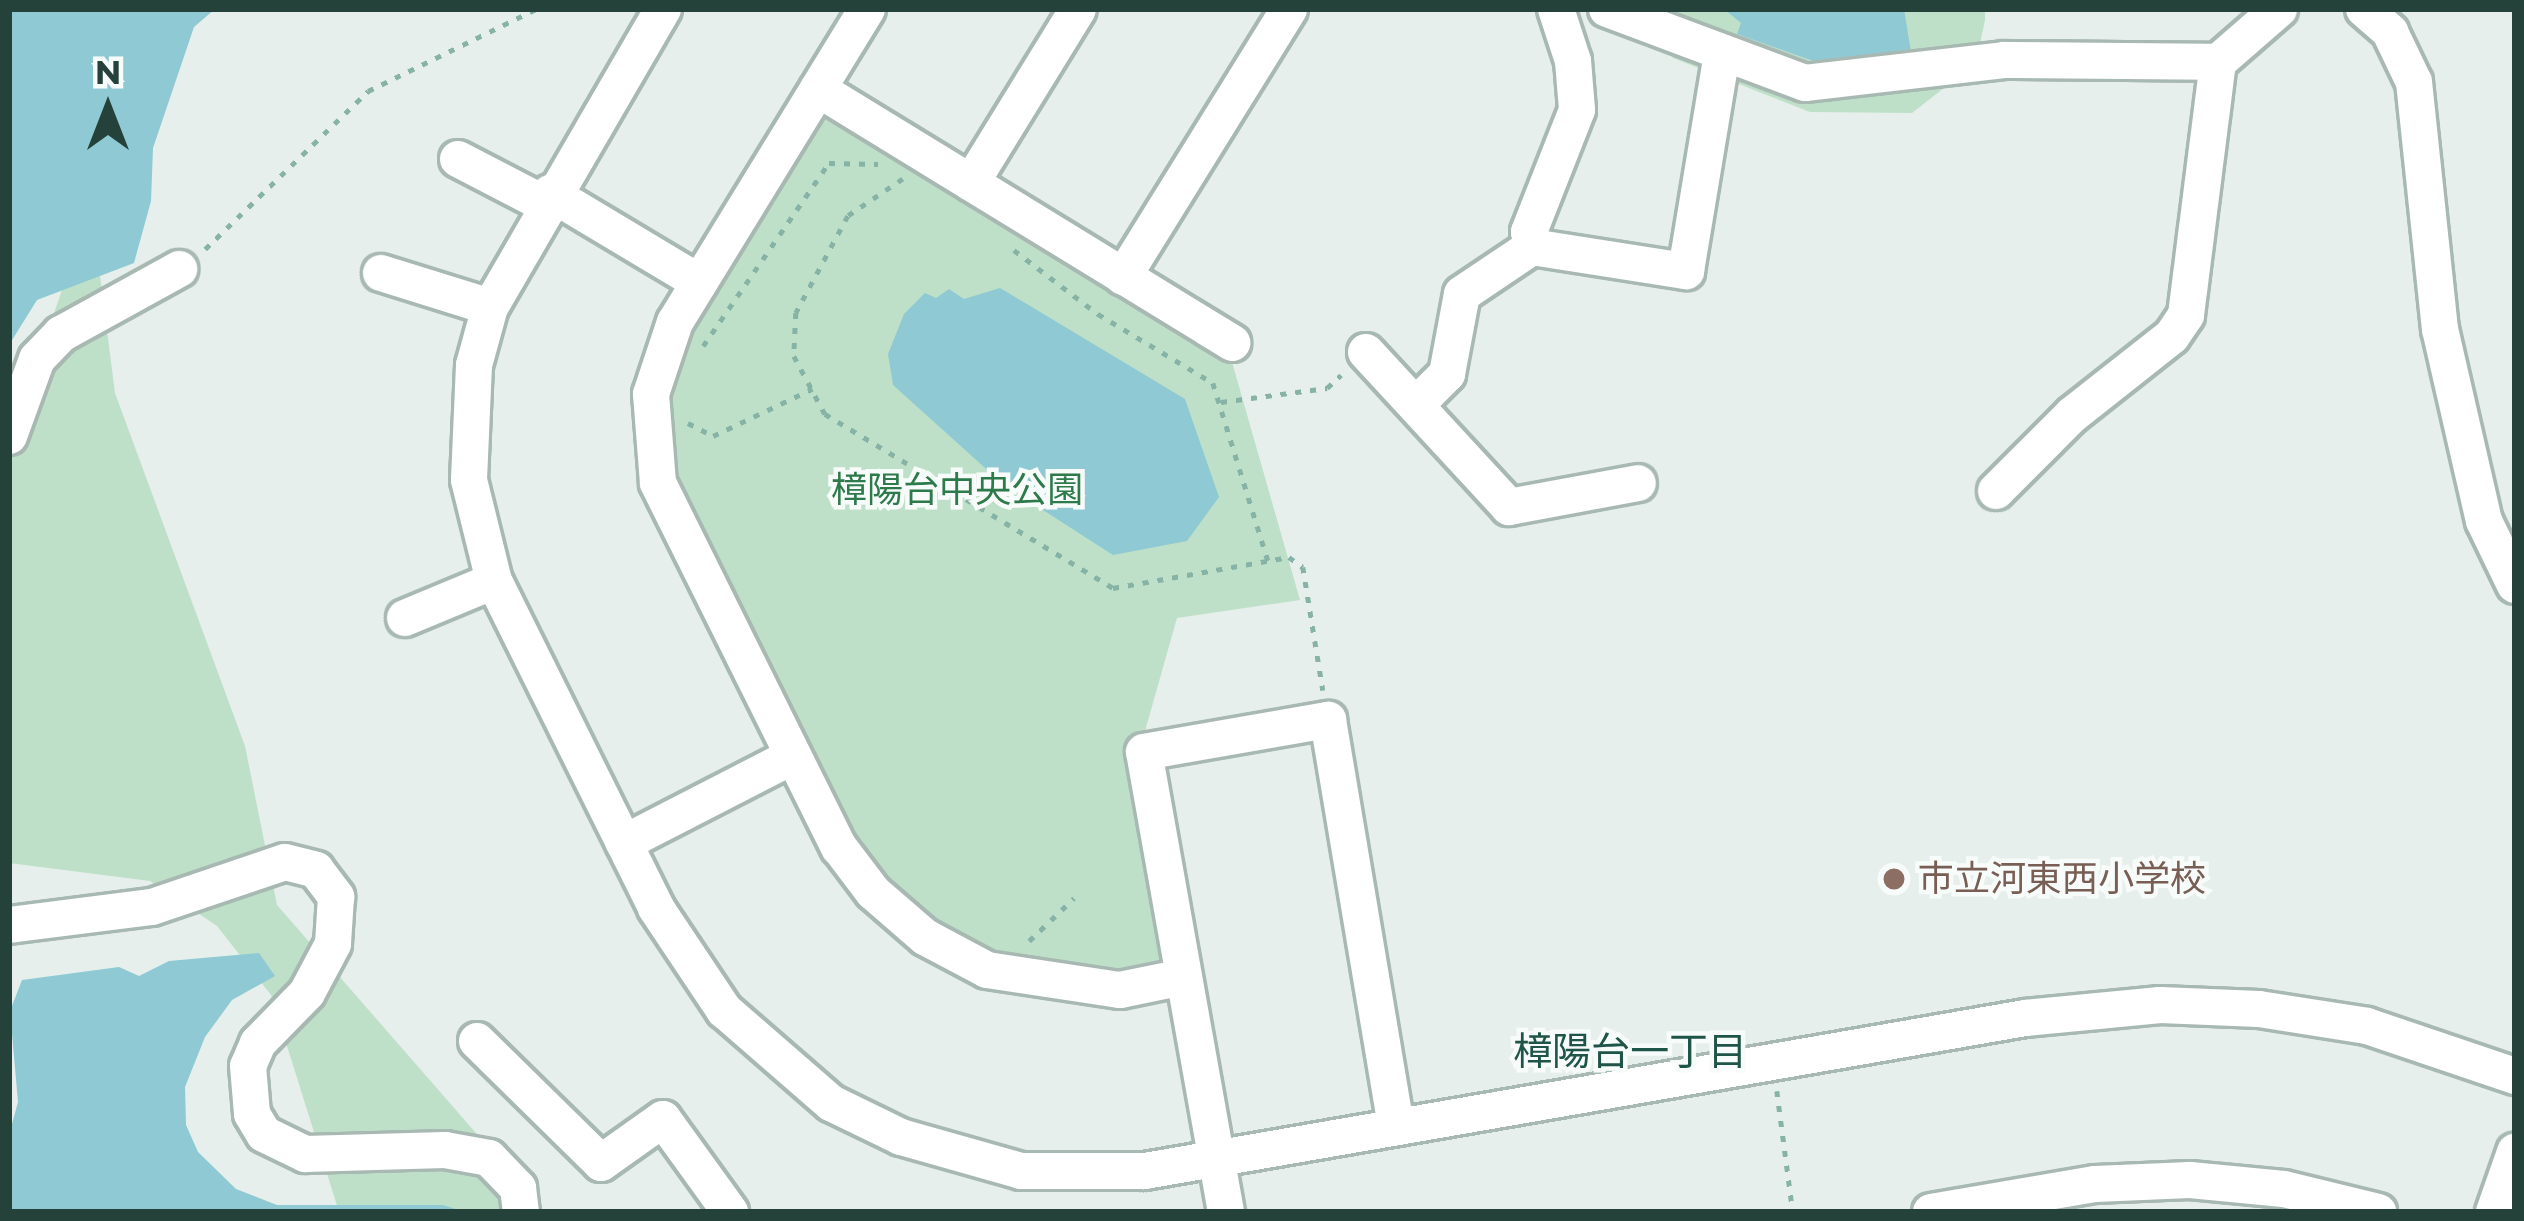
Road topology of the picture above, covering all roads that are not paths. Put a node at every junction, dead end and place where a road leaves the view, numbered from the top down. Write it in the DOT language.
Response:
graph roads {
  1 [pos="663,9"];
  2 [pos="867,9"];
  3 [pos="1078,9"];
  4 [pos="1289,9"];
  5 [pos="1556,9"];
  6 [pos="1607,9"];
  7 [pos="2279,9"];
  8 [pos="2364,9"];
  9 [pos="1684,21"];
  10 [pos="1722,52"];
  11 [pos="2218,62"];
  12 [pos="818,89"];
  13 [pos="458,159"];
  14 [pos="971,183"];
  15 [pos="546,198"];
  16 [pos="1532,247"];
  17 [pos="179,268"];
  18 [pos="381,273"];
  19 [pos="1124,277"];
  20 [pos="699,282"];
  21 [pos="490,307"];
  22 [pos="1232,343"];
  23 [pos="1366,352"];
  24 [pos="1416,405"];
  25 [pos="9,436"];
  26 [pos="1638,484"];
  27 [pos="1996,491"];
  28 [pos="494,580"];
  29 [pos="2515,585"];
  30 [pos="405,618"];
  31 [pos="791,757"];
  32 [pos="624,843"];
  33 [pos="9,925"];
  34 [pos="1183,976"];
  35 [pos="477,1041"];
  36 [pos="2515,1076"];
  37 [pos="1396,1127"];
  38 [pos="2515,1152"];
  39 [pos="1217,1160"];
  40 [pos="717,1207"];
  41 [pos="521,1212"];
  42 [pos="1226,1212"];
  43 [pos="1930,1212"];
  44 [pos="2378,1212"];
  45 [pos="2494,1212"];
  1 -- 15 [label="street"];
  2 -- 12 [label="street"];
  3 -- 14 [label="street"];
  4 -- 19 [label="street"];
  5 -- 16 [label="street"];
  6 -- 9 [label="street"];
  7 -- 11 [label="street"];
  8 -- 29 [label="street"];
  9 -- 10 [label="street"];
  10 -- 11 [label="street"];
  10 -- 16 [label="street"];
  11 -- 27 [label="street"];
  12 -- 14 [label="street"];
  12 -- 20 [label="street"];
  13 -- 15 [label="street"];
  14 -- 19 [label="street"];
  15 -- 20 [label="street"];
  15 -- 21 [label="street"];
  16 -- 24 [label="street"];
  17 -- 25 [label="street"];
  18 -- 21 [label="street"];
  19 -- 22 [label="street"];
  20 -- 31 [label="street"];
  21 -- 28 [label="street"];
  23 -- 24 [label="street"];
  24 -- 26 [label="street"];
  28 -- 30 [label="street"];
  28 -- 32 [label="street"];
  31 -- 32 [label="street"];
  31 -- 34 [label="street"];
  32 -- 39 [label="street"];
  33 -- 41 [label="street"];
  34 -- 37 [label="street"];
  34 -- 39 [label="street"];
  35 -- 40 [label="street"];
  36 -- 37 [label="street"];
  37 -- 39 [label="street"];
  38 -- 45 [label="street"];
  39 -- 42 [label="street"];
  43 -- 44 [label="street"];
}
